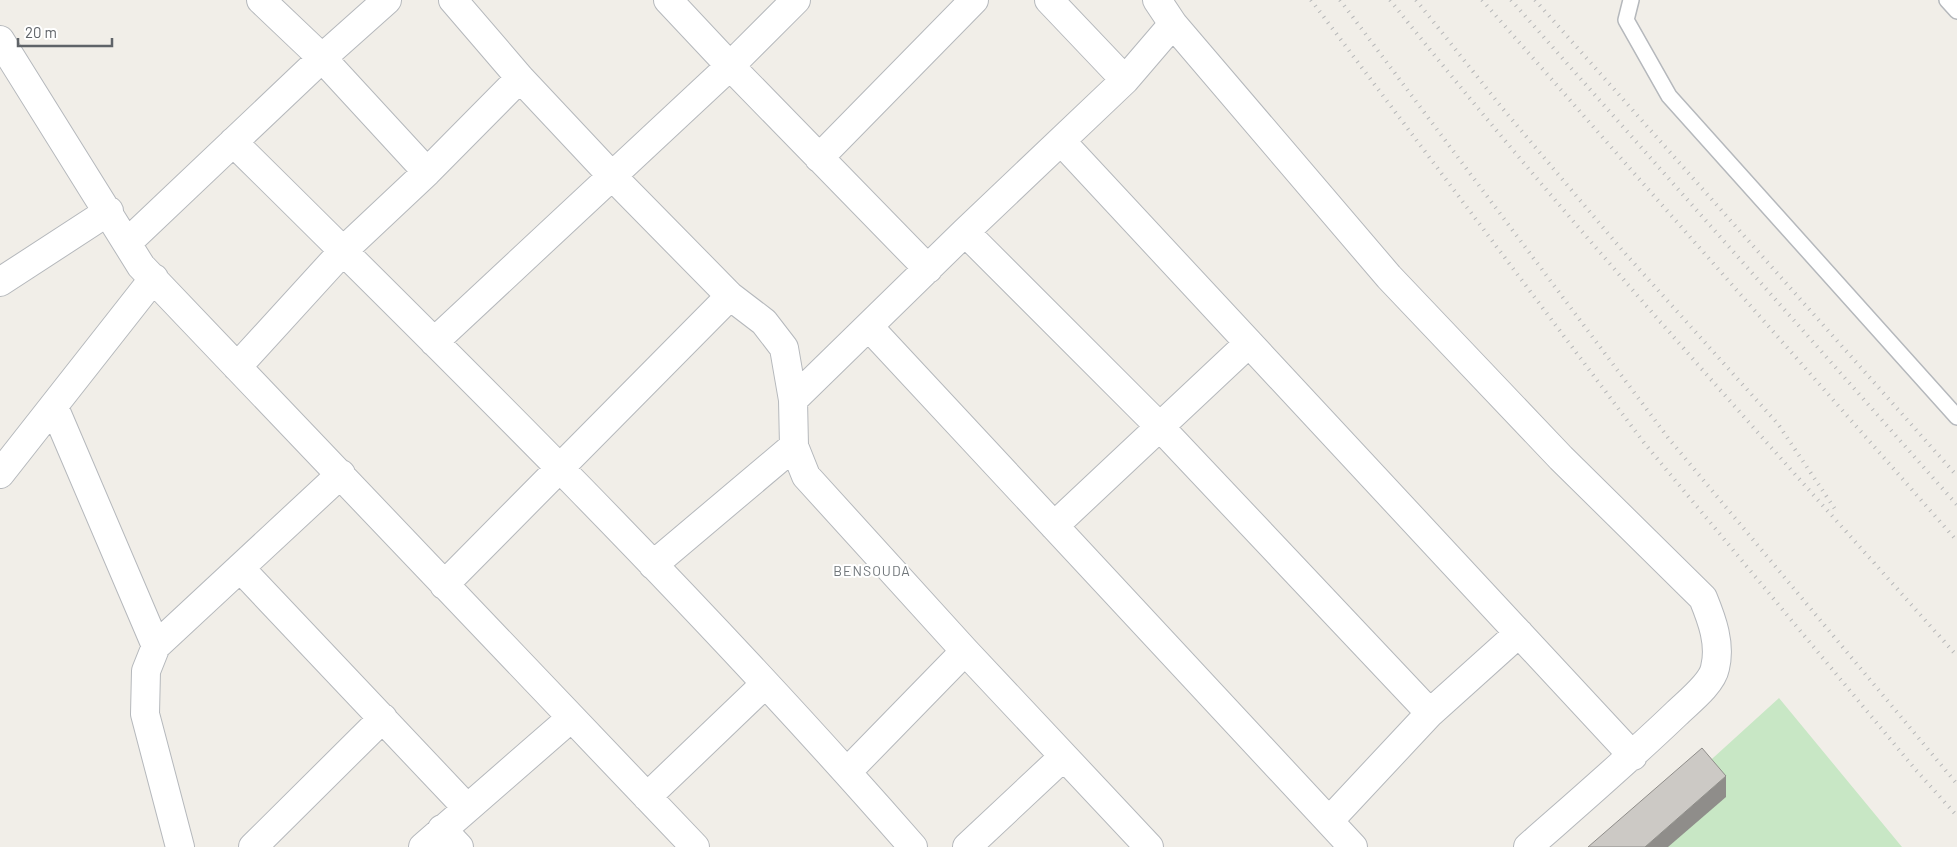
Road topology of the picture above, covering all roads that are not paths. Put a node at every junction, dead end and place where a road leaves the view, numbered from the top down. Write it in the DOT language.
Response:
graph roads {
  1 [pos="261,0"];
  2 [pos="387,0"];
  3 [pos="453,0"];
  4 [pos="668,0"];
  5 [pos="796,0"];
  6 [pos="974,0"];
  7 [pos="1049,0"];
  8 [pos="1157,0"];
  9 [pos="1631,0"];
  10 [pos="1947,0"];
  11 [pos="1957,11"];
  12 [pos="1173,24"];
  13 [pos="0,40"];
  14 [pos="322,58"];
  15 [pos="730,66"];
  16 [pos="520,78"];
  17 [pos="1124,80"];
  18 [pos="1061,141"];
  19 [pos="233,142"];
  20 [pos="819,158"];
  21 [pos="427,172"];
  22 [pos="612,176"];
  23 [pos="108,211"];
  24 [pos="964,232"];
  25 [pos="128,242"];
  26 [pos="343,251"];
  27 [pos="928,269"];
  28 [pos="154,278"];
  29 [pos="0,282"];
  30 [pos="730,296"];
  31 [pos="869,326"];
  32 [pos="434,342"];
  33 [pos="1250,343"];
  34 [pos="237,367"];
  35 [pos="793,400"];
  36 [pos="54,408"];
  37 [pos="1957,417"];
  38 [pos="1159,426"];
  39 [pos="794,446"];
  40 [pos="559,469"];
  41 [pos="0,474"];
  42 [pos="341,474"];
  43 [pos="1054,526"];
  44 [pos="653,564"];
  45 [pos="240,568"];
  46 [pos="444,585"];
  47 [pos="1519,633"];
  48 [pos="156,646"];
  49 [pos="965,651"];
  50 [pos="765,684"];
  51 [pos="1430,713"];
  52 [pos="382,718"];
  53 [pos="571,718"];
  54 [pos="1633,756"];
  55 [pos="1063,757"];
  56 [pos="847,772"];
  57 [pos="647,797"];
  58 [pos="467,808"];
  59 [pos="1329,821"];
  60 [pos="441,841"];
  61 [pos="974,845"];
  62 [pos="180,847"];
  63 [pos="253,847"];
  64 [pos="695,847"];
  65 [pos="913,847"];
  66 [pos="1149,847"];
  67 [pos="1353,847"];
  68 [pos="1528,847"];
  1 -- 14 [label="street"];
  2 -- 14 [label="street"];
  3 -- 16 [label="street"];
  4 -- 15 [label="street"];
  5 -- 15 [label="street"];
  6 -- 20 [label="street"];
  7 -- 17 [label="street"];
  8 -- 12 [label="street"];
  9 -- 37 [label="lane"];
  10 -- 11 [label="lane"];
  12 -- 17 [label="street"];
  12 -- 54 [label="street"];
  13 -- 23 [label="street"];
  14 -- 19 [label="street"];
  14 -- 21 [label="street"];
  15 -- 20 [label="street"];
  15 -- 22 [label="street"];
  16 -- 21 [label="street"];
  16 -- 22 [label="street"];
  17 -- 18 [label="street"];
  18 -- 24 [label="street"];
  18 -- 33 [label="street"];
  19 -- 25 [label="street"];
  19 -- 26 [label="street"];
  20 -- 27 [label="street"];
  21 -- 26 [label="street"];
  22 -- 30 [label="street"];
  22 -- 32 [label="street"];
  23 -- 25 [label="street"];
  23 -- 29 [label="street"];
  24 -- 27 [label="street"];
  24 -- 38 [label="street"];
  25 -- 28 [label="street"];
  26 -- 32 [label="street"];
  26 -- 34 [label="street"];
  27 -- 31 [label="street"];
  28 -- 34 [label="street"];
  28 -- 36 [label="street"];
  30 -- 35 [label="street"];
  30 -- 40 [label="street"];
  31 -- 35 [label="street"];
  31 -- 43 [label="street"];
  32 -- 40 [label="street"];
  33 -- 38 [label="street"];
  33 -- 47 [label="street"];
  34 -- 42 [label="street"];
  35 -- 39 [label="street"];
  36 -- 41 [label="street"];
  36 -- 48 [label="street"];
  38 -- 43 [label="street"];
  38 -- 51 [label="street"];
  39 -- 44 [label="street"];
  39 -- 49 [label="street"];
  40 -- 44 [label="street"];
  40 -- 46 [label="street"];
  42 -- 45 [label="street"];
  42 -- 46 [label="street"];
  43 -- 59 [label="street"];
  44 -- 50 [label="street"];
  45 -- 48 [label="street"];
  45 -- 52 [label="street"];
  46 -- 53 [label="street"];
  47 -- 51 [label="street"];
  47 -- 54 [label="street"];
  48 -- 62 [label="street"];
  49 -- 55 [label="street"];
  49 -- 56 [label="street"];
  50 -- 56 [label="street"];
  50 -- 57 [label="street"];
  51 -- 59 [label="street"];
  52 -- 58 [label="street"];
  52 -- 63 [label="street"];
  53 -- 57 [label="street"];
  53 -- 58 [label="street"];
  54 -- 68 [label="street"];
  55 -- 61 [label="street"];
  55 -- 66 [label="street"];
  56 -- 65 [label="street"];
  57 -- 64 [label="street"];
  58 -- 60 [label="street"];
  59 -- 67 [label="street"];
}
